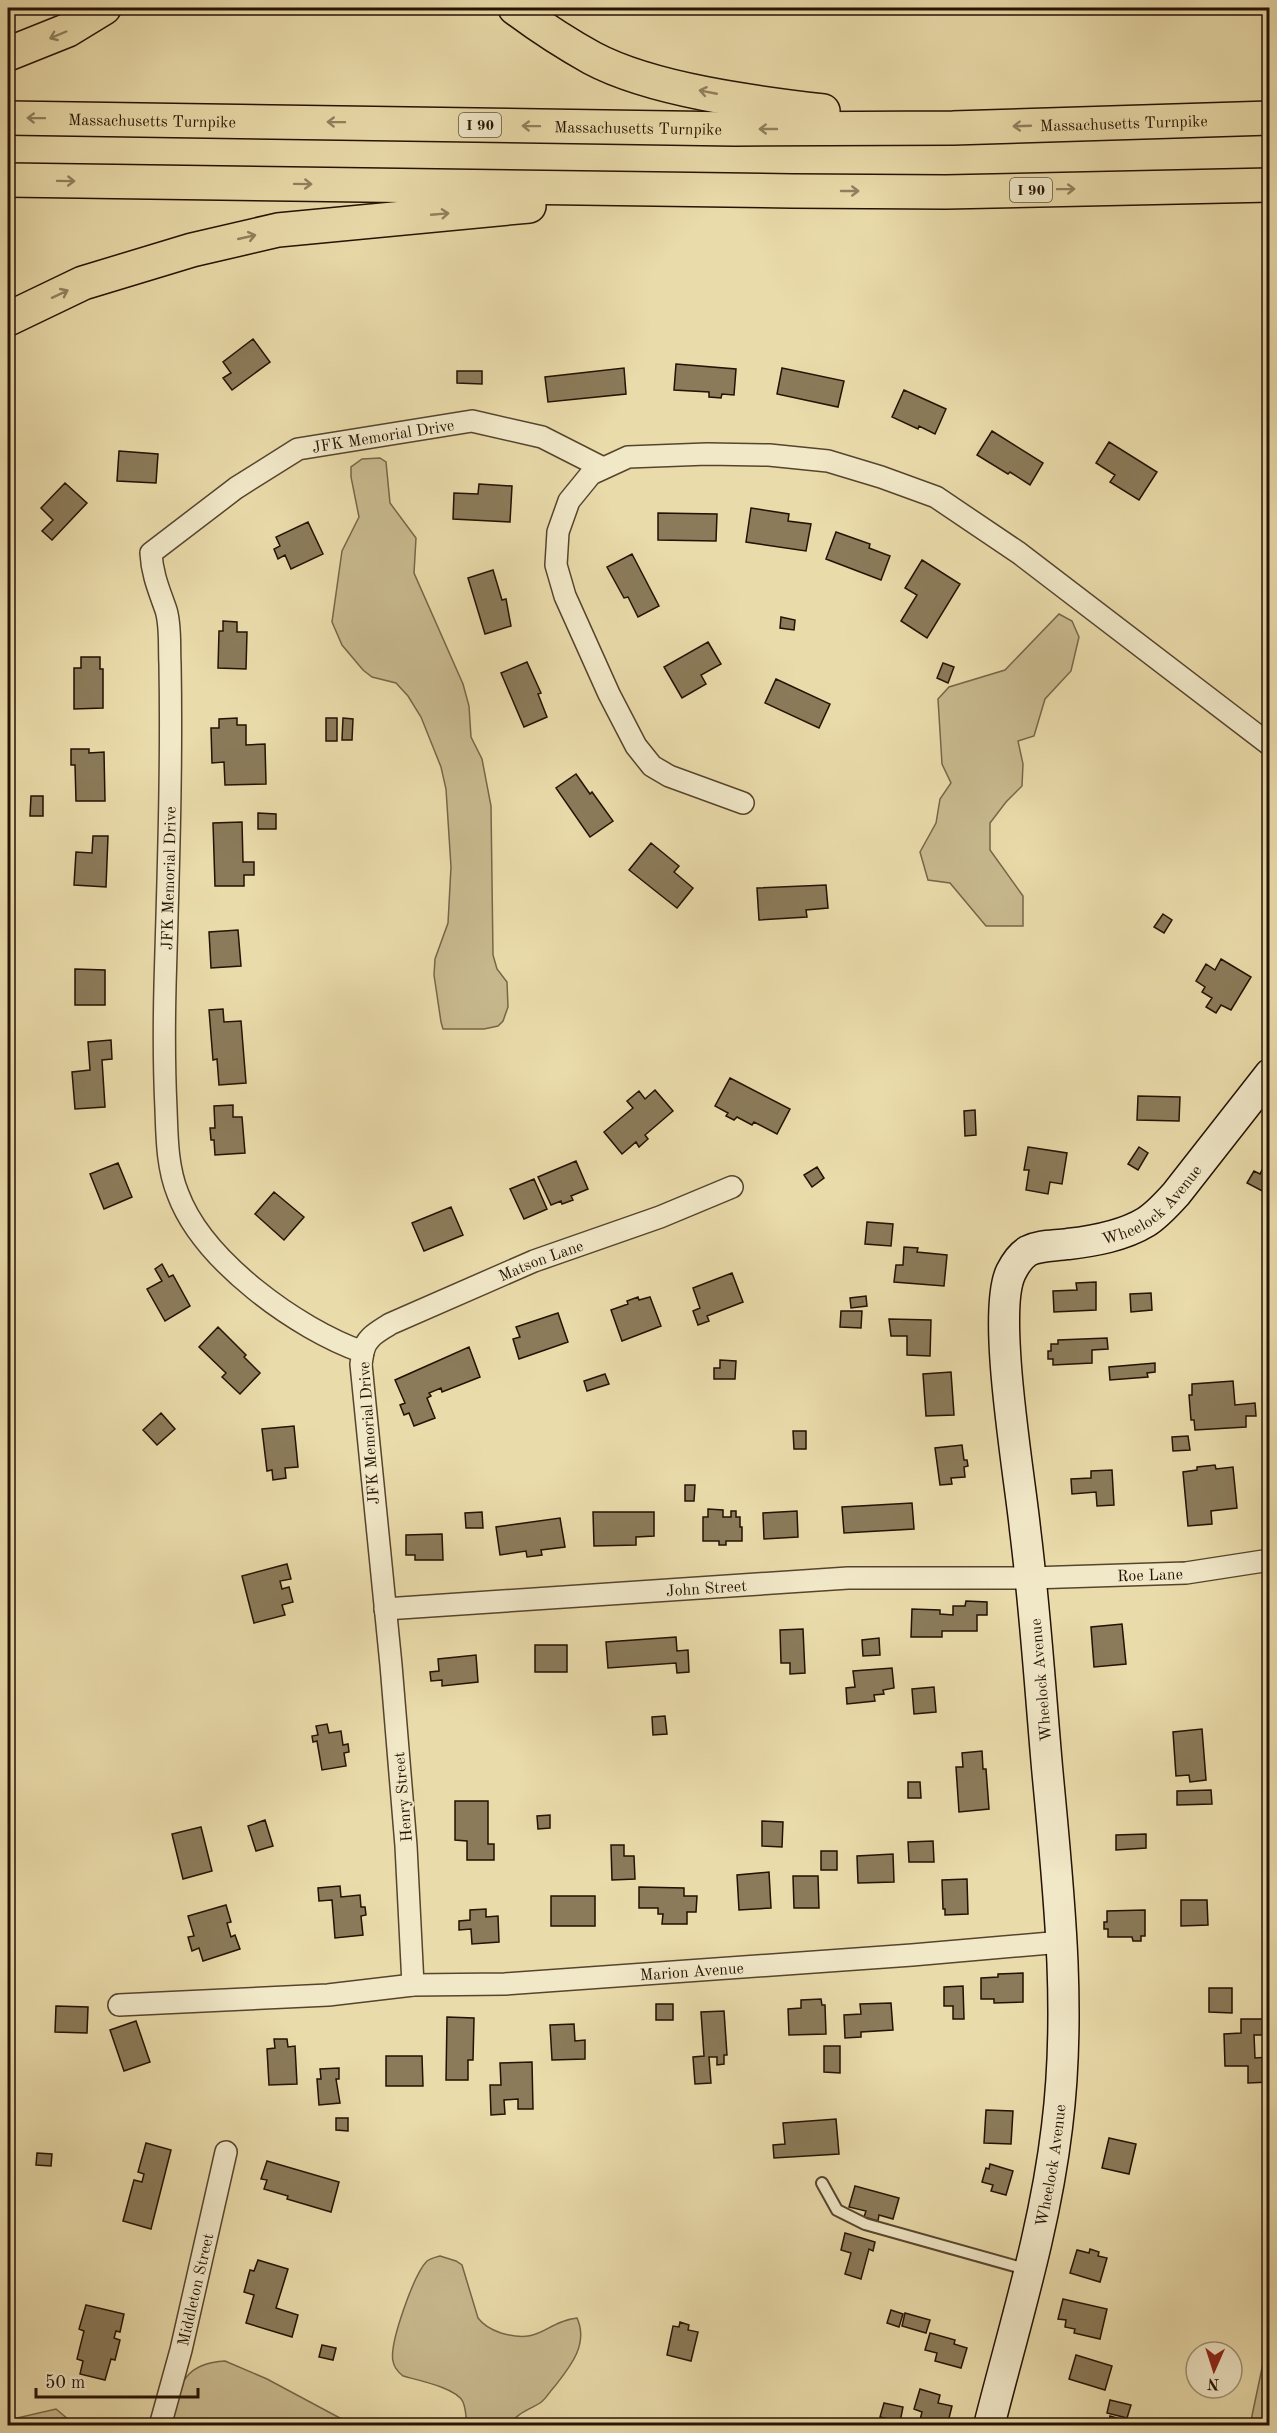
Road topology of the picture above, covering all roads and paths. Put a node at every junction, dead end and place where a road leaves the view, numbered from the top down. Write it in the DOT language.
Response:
graph roads {
  1 [pos="104,8"];
  2 [pos="515,8"];
  3 [pos="8,54"];
  4 [pos="8,118"];
  5 [pos="1269,118"];
  6 [pos="952,128"];
  7 [pos="8,180"];
  8 [pos="1269,185"];
  9 [pos="792,191"];
  10 [pos="8,319"];
  11 [pos="603,468"];
  12 [pos="1269,746"];
  13 [pos="742,803"];
  14 [pos="1269,1074"];
  15 [pos="732,1187"];
  16 [pos="363,1352"];
  17 [pos="1269,1560"];
  18 [pos="1031,1578"];
  19 [pos="385,1609"];
  20 [pos="1062,1942"];
  21 [pos="412,1985"];
  22 [pos="119,2005"];
  23 [pos="226,2152"];
  24 [pos="822,2183"];
  25 [pos="1029,2270"];
  26 [pos="160,2426"];
  27 [pos="989,2426"];
  1 -- 3 [label="highway, one-way"];
  6 -- 2 [label="highway, one-way"];
  6 -- 4 [label="highway, Massachusetts Turnpike / I 90, one-way"];
  5 -- 6 [label="highway, Massachusetts Turnpike / I 90, one-way"];
  7 -- 9 [label="highway, I 90, one-way"];
  9 -- 8 [label="highway, I 90, one-way"];
  10 -- 9 [label="highway, one-way"];
  11 -- 12 [label="street"];
  11 -- 13 [label="street"];
  11 -- 16 [label="street, JFK Memorial Drive"];
  14 -- 18 [label="street, Wheelock Avenue"];
  15 -- 16 [label="street, Matson Lane"];
  16 -- 19 [label="street, JFK Memorial Drive"];
  17 -- 18 [label="street, Roe Lane"];
  18 -- 19 [label="street, John Street"];
  18 -- 20 [label="street, Wheelock Avenue"];
  19 -- 21 [label="street, Henry Street"];
  20 -- 21 [label="street, Marion Avenue"];
  20 -- 25 [label="street, Wheelock Avenue"];
  21 -- 22 [label="street, Marion Avenue"];
  23 -- 26 [label="street, Middleton Street"];
  24 -- 25 [label="lane"];
  25 -- 27 [label="street, Wheelock Avenue"];
}
